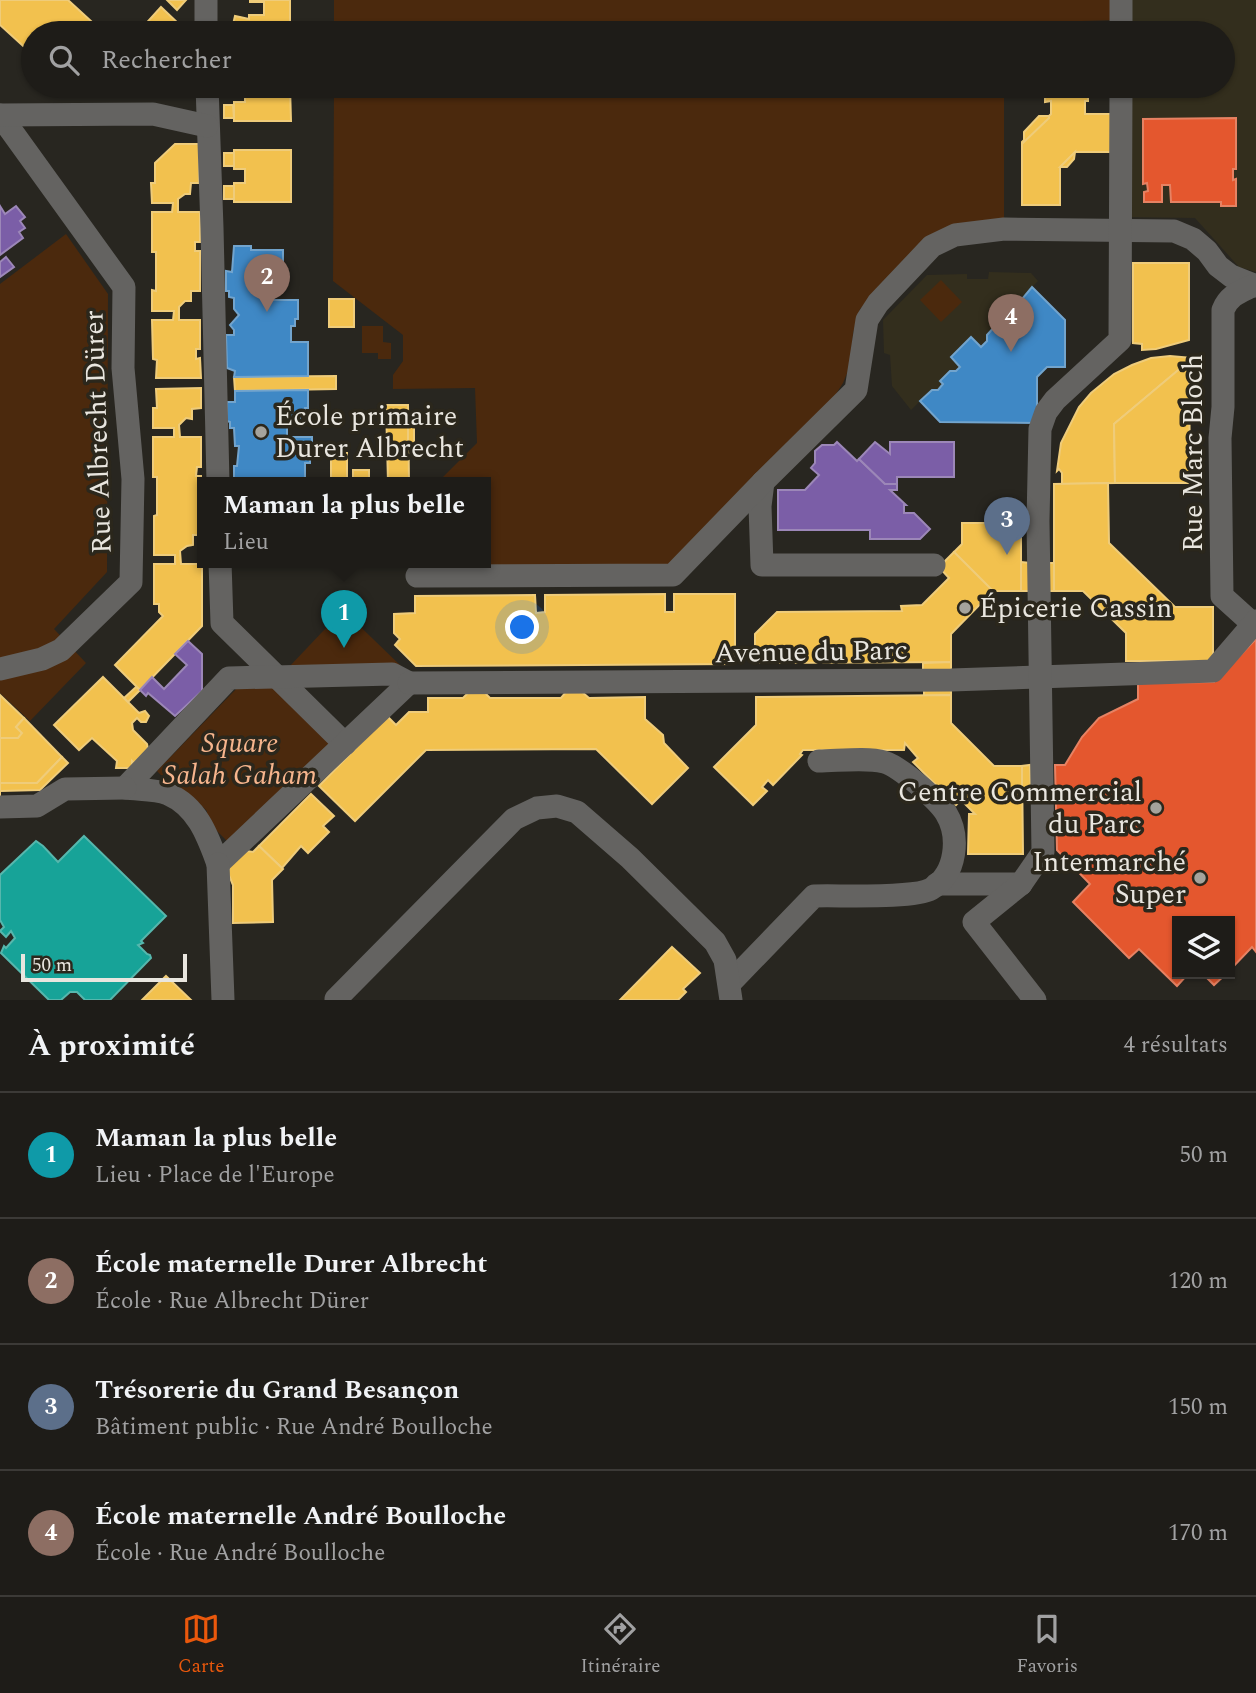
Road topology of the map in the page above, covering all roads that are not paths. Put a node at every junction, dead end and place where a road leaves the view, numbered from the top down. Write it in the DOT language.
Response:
graph roads {
  1 [pos="206,0"];
  2 [pos="1121,0"];
  3 [pos="206,21"];
  4 [pos="1121,21"];
  5 [pos="207,98"];
  6 [pos="1121,98"];
  7 [pos="0,115"];
  8 [pos="207,126"];
  9 [pos="1121,230"];
  10 [pos="1255,286"];
  11 [pos="218,477"];
  12 [pos="763,482"];
  13 [pos="934,565"];
  14 [pos="220,568"];
  15 [pos="417,576"];
  16 [pos="1255,622"];
  17 [pos="0,669"];
  18 [pos="1213,671"];
  19 [pos="276,676"];
  20 [pos="1041,677"];
  21 [pos="409,683"];
  22 [pos="345,744"];
  23 [pos="819,761"];
  24 [pos="125,788"];
  25 [pos="0,807"];
  26 [pos="218,864"];
  27 [pos="937,884"];
  28 [pos="1021,884"];
  29 [pos="730,992"];
  30 [pos="336,999"];
  31 [pos="223,1000"];
  32 [pos="1035,1000"];
  1 -- 3 [label="street"];
  2 -- 4 [label="street"];
  5 -- 8 [label="street"];
  6 -- 9 [label="street"];
  7 -- 8 [label="street"];
  7 -- 17 [label="street, Rue Albrecht Dürer"];
  8 -- 11 [label="street"];
  9 -- 10 [label="street"];
  9 -- 12 [label="street"];
  9 -- 20 [label="street"];
  10 -- 16 [label="street, Rue Marc Bloch"];
  12 -- 13 [label="street"];
  12 -- 15 [label="street"];
  14 -- 19 [label="street"];
  16 -- 18 [label="street, Rue Marc Bloch"];
  18 -- 20 [label="street, Avenue du Parc"];
  19 -- 21 [label="street, Avenue du Parc"];
  19 -- 22 [label="street"];
  19 -- 24 [label="street, Avenue du Parc"];
  20 -- 21 [label="street, Avenue du Parc"];
  20 -- 28 [label="street"];
  21 -- 22 [label="street"];
  22 -- 26 [label="street"];
  23 -- 27 [label="street"];
  24 -- 25 [label="street"];
  24 -- 26 [label="street"];
  26 -- 31 [label="street"];
  27 -- 28 [label="street"];
  27 -- 29 [label="street"];
  28 -- 32 [label="street"];
  29 -- 30 [label="street"];
}
